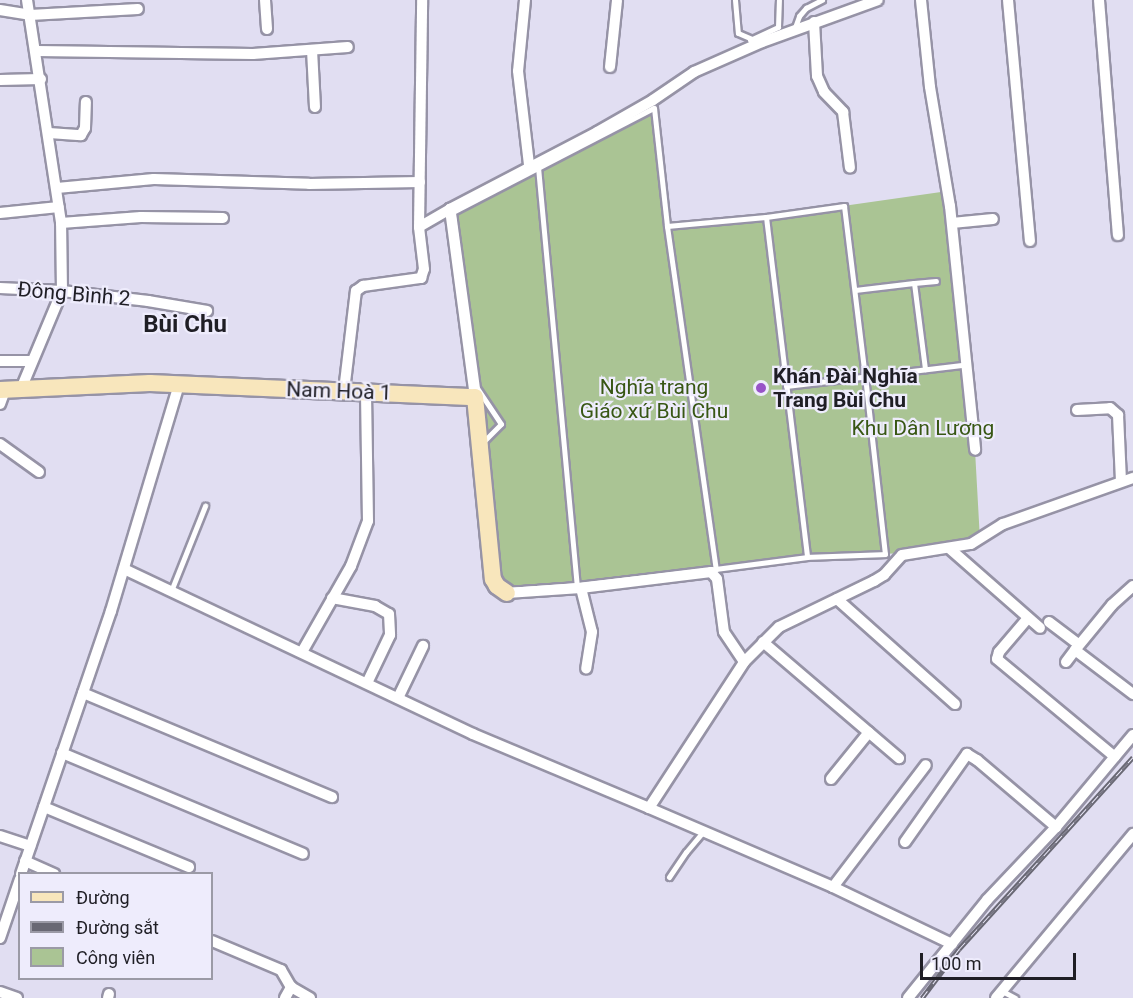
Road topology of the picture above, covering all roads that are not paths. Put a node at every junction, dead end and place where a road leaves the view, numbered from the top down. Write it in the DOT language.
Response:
graph roads {
  1 [pos="27,0"];
  2 [pos="265,0"];
  3 [pos="422,0"];
  4 [pos="525,0"];
  5 [pos="617,0"];
  6 [pos="735,0"];
  7 [pos="779,0"];
  8 [pos="822,0"];
  9 [pos="876,0"];
  10 [pos="921,0"];
  11 [pos="1008,0"];
  12 [pos="1100,0"];
  13 [pos="138,9"];
  14 [pos="0,10"];
  15 [pos="30,15"];
  16 [pos="814,22"];
  17 [pos="267,29"];
  18 [pos="794,31"];
  19 [pos="750,40"];
  20 [pos="762,42"];
  21 [pos="348,47"];
  22 [pos="312,50"];
  23 [pos="36,51"];
  24 [pos="610,67"];
  25 [pos="41,79"];
  26 [pos="0,80"];
  27 [pos="86,102"];
  28 [pos="315,106"];
  29 [pos="49,133"];
  30 [pos="534,166"];
  31 [pos="850,168"];
  32 [pos="420,182"];
  33 [pos="57,188"];
  34 [pos="59,207"];
  35 [pos="450,209"];
  36 [pos="0,213"];
  37 [pos="766,217"];
  38 [pos="224,218"];
  39 [pos="993,219"];
  40 [pos="61,222"];
  41 [pos="952,223"];
  42 [pos="667,226"];
  43 [pos="419,227"];
  44 [pos="1118,235"];
  45 [pos="1030,241"];
  46 [pos="936,281"];
  47 [pos="914,283"];
  48 [pos="0,288"];
  49 [pos="855,290"];
  50 [pos="62,291"];
  51 [pos="207,311"];
  52 [pos="0,361"];
  53 [pos="32,361"];
  54 [pos="962,365"];
  55 [pos="925,369"];
  56 [pos="865,376"];
  57 [pos="179,384"];
  58 [pos="786,386"];
  59 [pos="344,391"];
  60 [pos="366,392"];
  61 [pos="7,393"];
  62 [pos="475,397"];
  63 [pos="1077,410"];
  64 [pos="0,444"];
  65 [pos="975,450"];
  66 [pos="39,472"];
  67 [pos="1133,478"];
  68 [pos="1122,481"];
  69 [pos="205,506"];
  70 [pos="949,548"];
  71 [pos="807,556"];
  72 [pos="716,569"];
  73 [pos="124,570"];
  74 [pos="1133,586"];
  75 [pos="579,587"];
  76 [pos="170,592"];
  77 [pos="507,593"];
  78 [pos="332,598"];
  79 [pos="837,599"];
  80 [pos="1028,618"];
  81 [pos="763,642"];
  82 [pos="423,646"];
  83 [pos="1076,647"];
  84 [pos="302,652"];
  85 [pos="744,662"];
  86 [pos="1066,662"];
  87 [pos="586,669"];
  88 [pos="367,683"];
  89 [pos="83,693"];
  90 [pos="1133,694"];
  91 [pos="398,698"];
  92 [pos="955,704"];
  93 [pos="869,732"];
  94 [pos="1133,735"];
  95 [pos="62,753"];
  96 [pos="1115,757"];
  97 [pos="899,758"];
  98 [pos="926,765"];
  99 [pos="831,779"];
  100 [pos="332,797"];
  101 [pos="44,807"];
  102 [pos="649,808"];
  103 [pos="1056,827"];
  104 [pos="704,831"];
  105 [pos="1133,834"];
  106 [pos="0,836"];
  107 [pos="905,842"];
  108 [pos="30,846"];
  109 [pos="303,854"];
  110 [pos="25,861"];
  111 [pos="189,867"];
  112 [pos="21,872"];
  113 [pos="52,872"];
  114 [pos="669,877"];
  115 [pos="18,885"];
  116 [pos="833,887"];
  117 [pos="0,938"];
  118 [pos="213,941"];
  119 [pos="952,944"];
  120 [pos="291,987"];
  121 [pos="0,992"];
  122 [pos="999,994"];
  123 [pos="17,998"];
  124 [pos="285,998"];
  125 [pos="310,998"];
  126 [pos="908,998"];
  127 [pos="1015,998"];
  1 -- 15 [label="street"];
  2 -- 17 [label="street"];
  3 -- 32 [label="street"];
  4 -- 30 [label="street"];
  5 -- 24 [label="street"];
  6 -- 19 [label="lane"];
  7 -- 19 [label="lane"];
  8 -- 18 [label="lane"];
  9 -- 16 [label="street"];
  10 -- 41 [label="street"];
  11 -- 45 [label="street"];
  12 -- 44 [label="street"];
  13 -- 15 [label="street"];
  14 -- 15 [label="street"];
  15 -- 23 [label="street"];
  16 -- 18 [label="street"];
  16 -- 31 [label="street"];
  18 -- 20 [label="street"];
  19 -- 20 [label="lane"];
  20 -- 30 [label="street"];
  21 -- 22 [label="street"];
  22 -- 23 [label="street"];
  22 -- 28 [label="street"];
  23 -- 25 [label="street"];
  25 -- 26 [label="street"];
  25 -- 29 [label="street"];
  27 -- 29 [label="street"];
  29 -- 33 [label="street"];
  30 -- 35 [label="street"];
  30 -- 42 [label="lane"];
  30 -- 75 [label="lane"];
  30 -- 75 [label="lane"];
  32 -- 33 [label="street"];
  32 -- 43 [label="street"];
  33 -- 34 [label="street"];
  34 -- 36 [label="street"];
  34 -- 40 [label="street"];
  35 -- 43 [label="street"];
  35 -- 62 [label="street"];
  37 -- 42 [label="lane"];
  37 -- 49 [label="lane"];
  37 -- 58 [label="lane"];
  38 -- 40 [label="street"];
  39 -- 41 [label="street"];
  40 -- 50 [label="street"];
  41 -- 65 [label="street"];
  42 -- 72 [label="lane"];
  43 -- 59 [label="street"];
  46 -- 47 [label="lane"];
  47 -- 49 [label="lane"];
  47 -- 55 [label="lane"];
  48 -- 50 [label="street, Đông Bình 2"];
  49 -- 56 [label="lane"];
  50 -- 51 [label="street, Đông Bình 2"];
  50 -- 53 [label="street"];
  52 -- 53 [label="street"];
  53 -- 61 [label="street"];
  54 -- 55 [label="lane"];
  55 -- 56 [label="lane"];
  56 -- 58 [label="lane"];
  56 -- 71 [label="lane"];
  57 -- 59 [label="street, Nam Hoà 1"];
  57 -- 61 [label="street, Nam Hoà 1"];
  57 -- 73 [label="street"];
  58 -- 71 [label="lane"];
  59 -- 60 [label="street, Nam Hoà 1"];
  60 -- 62 [label="street, Nam Hoà 1"];
  60 -- 78 [label="street"];
  62 -- 77 [label="street"];
  63 -- 68 [label="street"];
  64 -- 66 [label="street"];
  67 -- 68 [label="street"];
  68 -- 70 [label="street"];
  69 -- 76 [label="lane"];
  70 -- 79 [label="street"];
  70 -- 80 [label="street"];
  71 -- 72 [label="lane"];
  72 -- 75 [label="lane"];
  73 -- 76 [label="street"];
  73 -- 89 [label="street"];
  74 -- 83 [label="street"];
  75 -- 77 [label="street"];
  75 -- 85 [label="street"];
  75 -- 87 [label="street"];
  76 -- 84 [label="street"];
  78 -- 84 [label="street"];
  78 -- 88 [label="street"];
  79 -- 81 [label="street"];
  79 -- 92 [label="street"];
  80 -- 83 [label="street"];
  80 -- 96 [label="street"];
  81 -- 85 [label="street"];
  81 -- 93 [label="street"];
  82 -- 91 [label="street"];
  83 -- 86 [label="street"];
  83 -- 90 [label="street"];
  84 -- 88 [label="street"];
  85 -- 102 [label="street"];
  88 -- 91 [label="street"];
  89 -- 95 [label="street"];
  89 -- 100 [label="street"];
  91 -- 102 [label="street"];
  93 -- 97 [label="street"];
  93 -- 99 [label="street"];
  94 -- 96 [label="street"];
  95 -- 101 [label="street"];
  95 -- 109 [label="street"];
  96 -- 103 [label="street"];
  98 -- 116 [label="street"];
  101 -- 108 [label="street"];
  101 -- 111 [label="street"];
  102 -- 104 [label="street"];
  103 -- 107 [label="street"];
  103 -- 119 [label="street"];
  104 -- 114 [label="lane"];
  104 -- 116 [label="street"];
  105 -- 122 [label="street"];
  106 -- 108 [label="street"];
  108 -- 110 [label="street"];
  110 -- 112 [label="street"];
  110 -- 113 [label="street"];
  115 -- 117 [label="street"];
  116 -- 119 [label="street"];
  118 -- 120 [label="street"];
  119 -- 126 [label="street"];
  120 -- 124 [label="street"];
  120 -- 125 [label="street"];
  121 -- 123 [label="street"];
  122 -- 127 [label="lane"];
}
